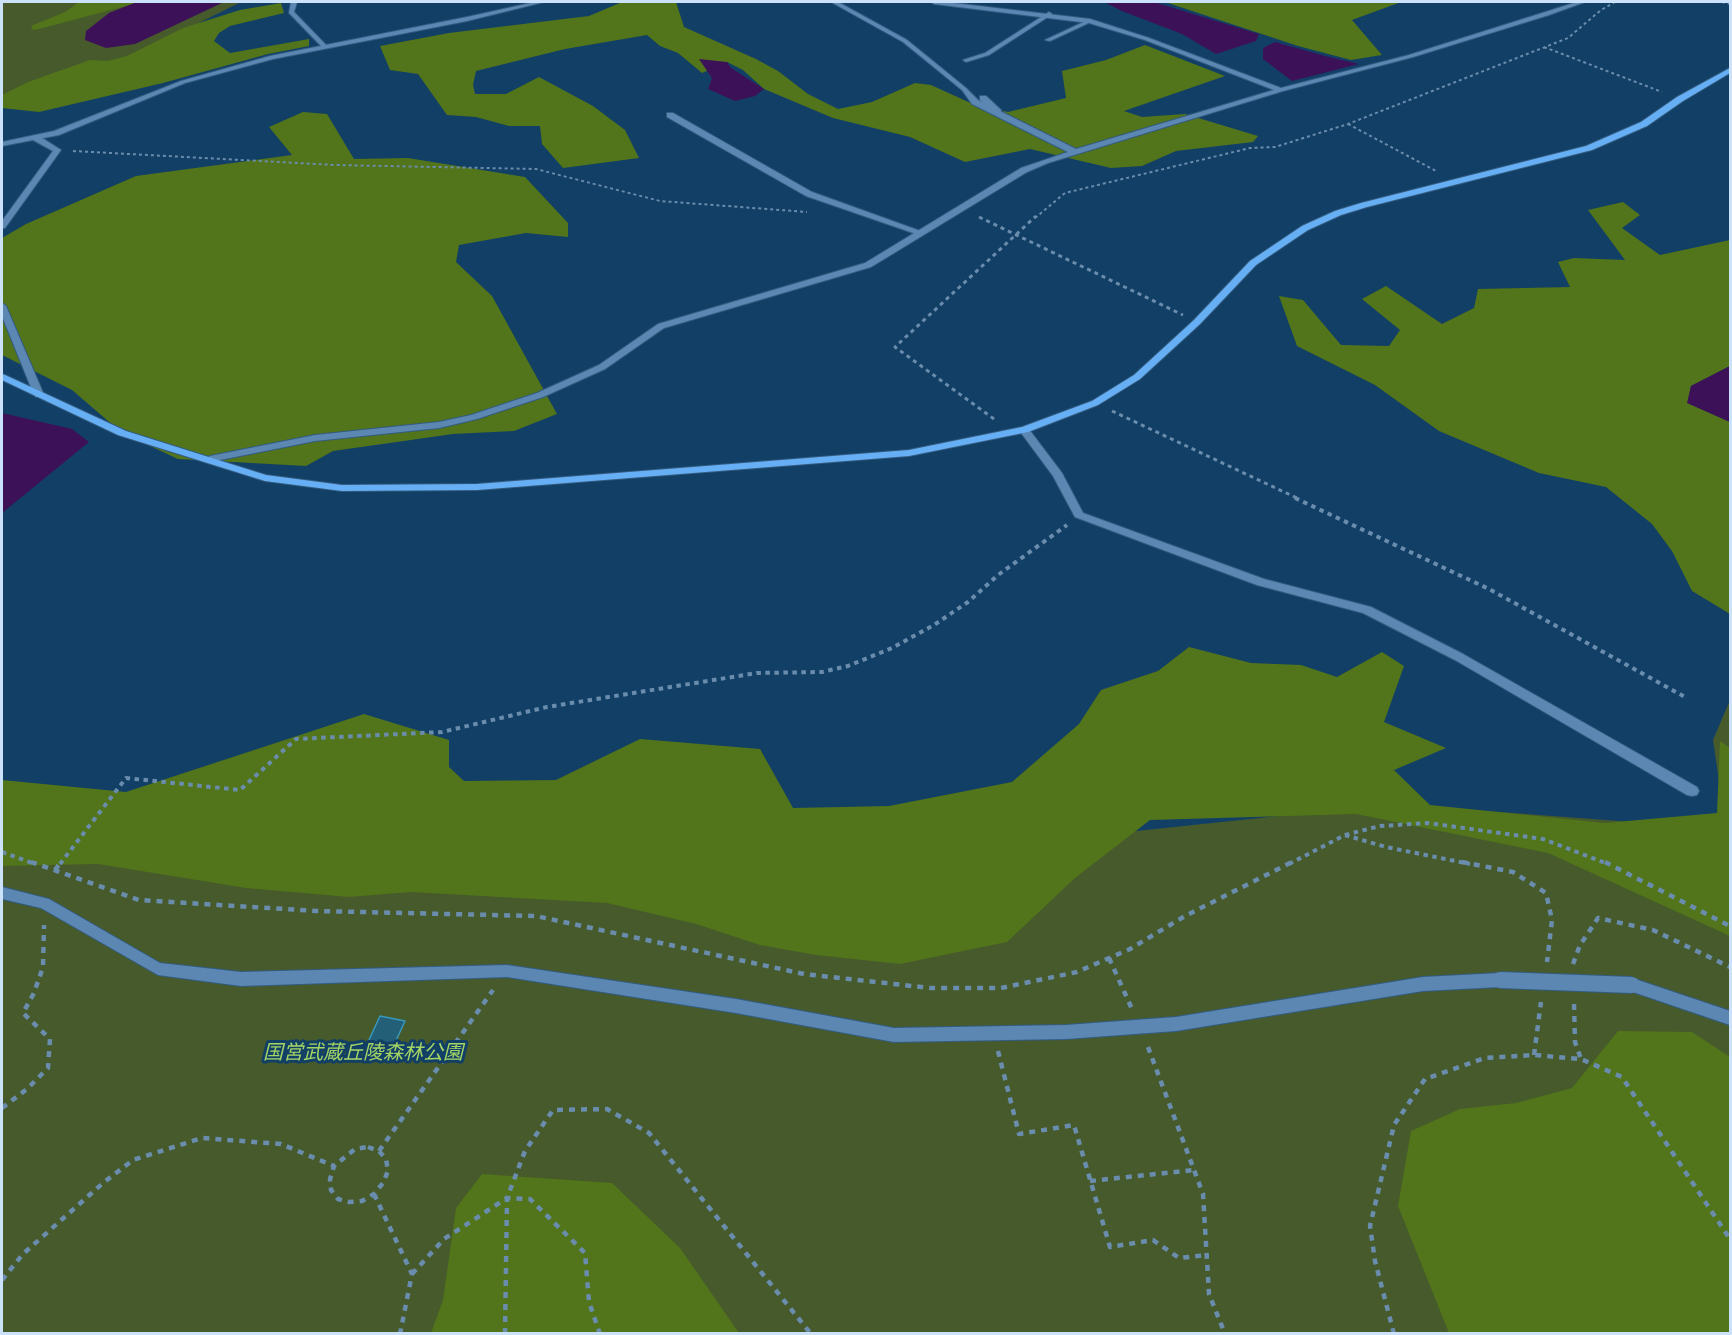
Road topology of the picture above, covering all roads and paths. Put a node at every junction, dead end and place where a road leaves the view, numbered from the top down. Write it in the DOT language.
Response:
graph roads {
  1 [pos="294,2"];
  2 [pos="541,2"];
  3 [pos="834,2"];
  4 [pos="934,2"];
  5 [pos="1582,2"];
  6 [pos="1615,2"];
  7 [pos="1722,2"];
  8 [pos="1731,4"];
  9 [pos="1049,15"];
  10 [pos="1090,21"];
  11 [pos="1048,40"];
  12 [pos="325,46"];
  13 [pos="1544,47"];
  14 [pos="966,60"];
  15 [pos="1731,69"];
  16 [pos="1281,90"];
  17 [pos="983,98"];
  18 [pos="1680,99"];
  19 [pos="998,112"];
  20 [pos="670,115"];
  21 [pos="1348,124"];
  22 [pos="36,138"];
  23 [pos="2,144"];
  24 [pos="57,150"];
  25 [pos="1075,152"];
  26 [pos="1455,182"];
  27 [pos="956,210"];
  28 [pos="813,212"];
  29 [pos="2,226"];
  30 [pos="922,233"];
  31 [pos="1016,233"];
  32 [pos="2,306"];
  33 [pos="1197,322"];
  34 [pos="2,377"];
  35 [pos="39,395"];
  36 [pos="1095,403"];
  37 [pos="1024,430"];
  38 [pos="1012,432"];
  39 [pos="210,459"];
  40 [pos="1079,515"];
  41 [pos="1685,697"];
  42 [pos="1692,791"];
  43 [pos="1345,835"];
  44 [pos="2,852"];
  45 [pos="56,870"];
  46 [pos="2,893"];
  47 [pos="44,903"];
  48 [pos="1731,926"];
  49 [pos="1109,958"];
  50 [pos="1546,965"];
  51 [pos="507,971"];
  52 [pos="1542,999"];
  53 [pos="1731,1018"];
  54 [pos="1140,1027"];
  55 [pos="993,1033"];
  56 [pos="1534,1055"];
  57 [pos="2,1108"];
  58 [pos="379,1151"];
  59 [pos="334,1166"];
  60 [pos="1194,1170"];
  61 [pos="1090,1181"];
  62 [pos="374,1194"];
  63 [pos="507,1198"];
  64 [pos="1731,1239"];
  65 [pos="1207,1255"];
  66 [pos="412,1274"];
  67 [pos="2,1280"];
  68 [pos="400,1334"];
  69 [pos="505,1334"];
  70 [pos="600,1334"];
  71 [pos="811,1334"];
  72 [pos="1225,1334"];
  73 [pos="1394,1334"];
  1 -- 12 [label="street"];
  2 -- 12 [label="street"];
  3 -- 19 [label="street"];
  4 -- 9 [label="street"];
  5 -- 16 [label="street"];
  6 -- 13 [label="path"];
  7 -- 8 [label="path"];
  9 -- 10 [label="street"];
  9 -- 14 [label="street"];
  10 -- 11 [label="street"];
  10 -- 16 [label="street"];
  12 -- 22 [label="street"];
  13 -- 18 [label="path"];
  13 -- 21 [label="path"];
  15 -- 18 [label="street"];
  16 -- 25 [label="street"];
  17 -- 19 [label="street"];
  18 -- 26 [label="street"];
  19 -- 25 [label="street"];
  20 -- 30 [label="street"];
  21 -- 26 [label="path"];
  21 -- 31 [label="path"];
  22 -- 23 [label="street"];
  22 -- 24 [label="street"];
  24 -- 28 [label="path"];
  24 -- 29 [label="street"];
  25 -- 27 [label="street"];
  26 -- 33 [label="street"];
  27 -- 30 [label="street"];
  27 -- 31 [label="path"];
  30 -- 39 [label="street"];
  31 -- 33 [label="path"];
  31 -- 38 [label="path"];
  32 -- 35 [label="street"];
  33 -- 36 [label="street"];
  34 -- 35 [label="street"];
  35 -- 39 [label="street"];
  36 -- 37 [label="street"];
  36 -- 41 [label="path"];
  37 -- 38 [label="street"];
  37 -- 40 [label="street"];
  38 -- 39 [label="street"];
  40 -- 42 [label="street"];
  40 -- 45 [label="path"];
  43 -- 48 [label="path"];
  43 -- 49 [label="path"];
  43 -- 50 [label="path"];
  44 -- 45 [label="path"];
  45 -- 49 [label="path"];
  46 -- 47 [label="street"];
  47 -- 51 [label="street"];
  47 -- 57 [label="path"];
  49 -- 54 [label="path"];
  51 -- 55 [label="street"];
  51 -- 58 [label="path"];
  52 -- 56 [label="path"];
  53 -- 54 [label="street, bridge"];
  54 -- 55 [label="street"];
  54 -- 60 [label="path"];
  55 -- 61 [label="path"];
  56 -- 64 [label="path"];
  56 -- 73 [label="path"];
  58 -- 59 [label="path"];
  58 -- 62 [label="path"];
  59 -- 62 [label="path"];
  59 -- 67 [label="path"];
  60 -- 61 [label="path"];
  60 -- 65 [label="path"];
  61 -- 65 [label="path"];
  62 -- 66 [label="path"];
  63 -- 66 [label="path"];
  63 -- 69 [label="path"];
  63 -- 70 [label="path"];
  63 -- 71 [label="path"];
  65 -- 72 [label="path"];
  66 -- 68 [label="path"];
}
